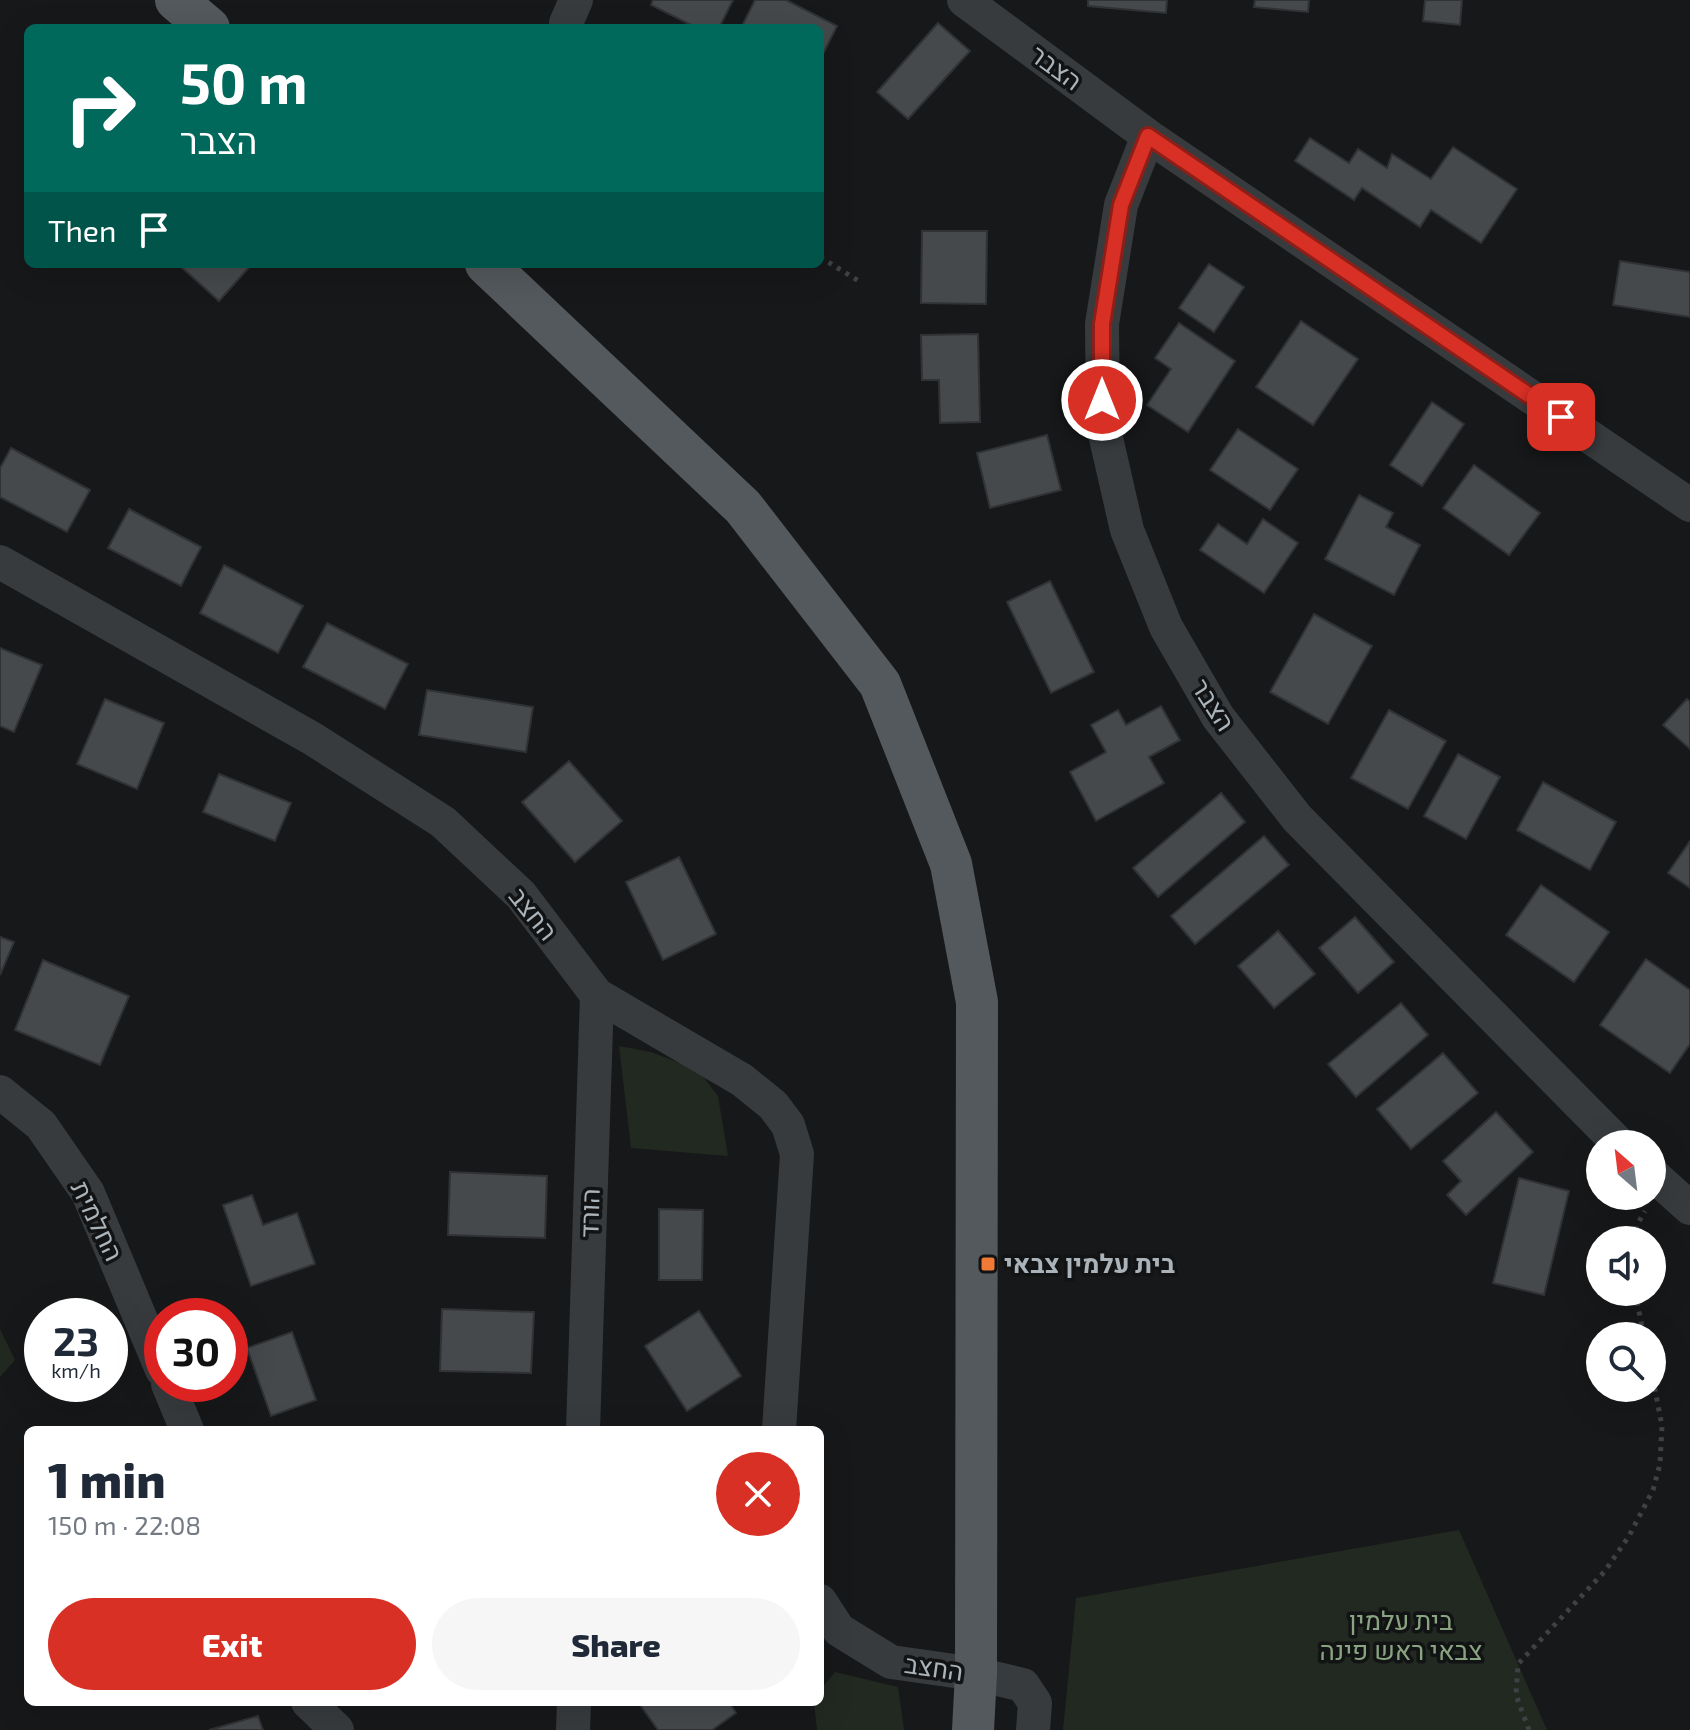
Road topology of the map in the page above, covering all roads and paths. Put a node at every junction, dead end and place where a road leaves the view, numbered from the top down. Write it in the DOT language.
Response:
graph roads {
  1 [pos="176,0"];
  2 [pos="964,0"];
  3 [pos="204,24"];
  4 [pos="1148,136"];
  5 [pos="824,259"];
  6 [pos="490,268"];
  7 [pos="862,283"];
  8 [pos="1690,505"];
  9 [pos="0,562"];
  10 [pos="597,995"];
  11 [pos="0,1092"];
  12 [pos="1605,1130"];
  13 [pos="1666,1187"];
  14 [pos="1690,1208"];
  15 [pos="144,1327"];
  16 [pos="175,1402"];
  17 [pos="1657,1402"];
  18 [pos="185,1426"];
  19 [pos="583,1426"];
  20 [pos="779,1426"];
  21 [pos="824,1607"];
  22 [pos="976,1674"];
  23 [pos="312,1706"];
  24 [pos="574,1706"];
  25 [pos="337,1730"];
  26 [pos="573,1730"];
  27 [pos="973,1730"];
  28 [pos="1033,1730"];
  29 [pos="1529,1730"];
  1 -- 3 [label="main road"];
  2 -- 4 [label="street, הצבר"];
  4 -- 8 [label="street, הצבר"];
  4 -- 12 [label="street, הצבר"];
  5 -- 7 [label="path"];
  6 -- 22 [label="main road"];
  9 -- 10 [label="street, החצב"];
  10 -- 19 [label="street, הורד"];
  10 -- 20 [label="street, החצב"];
  11 -- 15 [label="street, החלמית"];
  13 -- 14 [label="street"];
  16 -- 18 [label="street"];
  17 -- 29 [label="path"];
  21 -- 22 [label="street, החצב"];
  22 -- 27 [label="main road"];
  22 -- 28 [label="street, החצב"];
  23 -- 25 [label="street"];
  24 -- 26 [label="street"];
}
